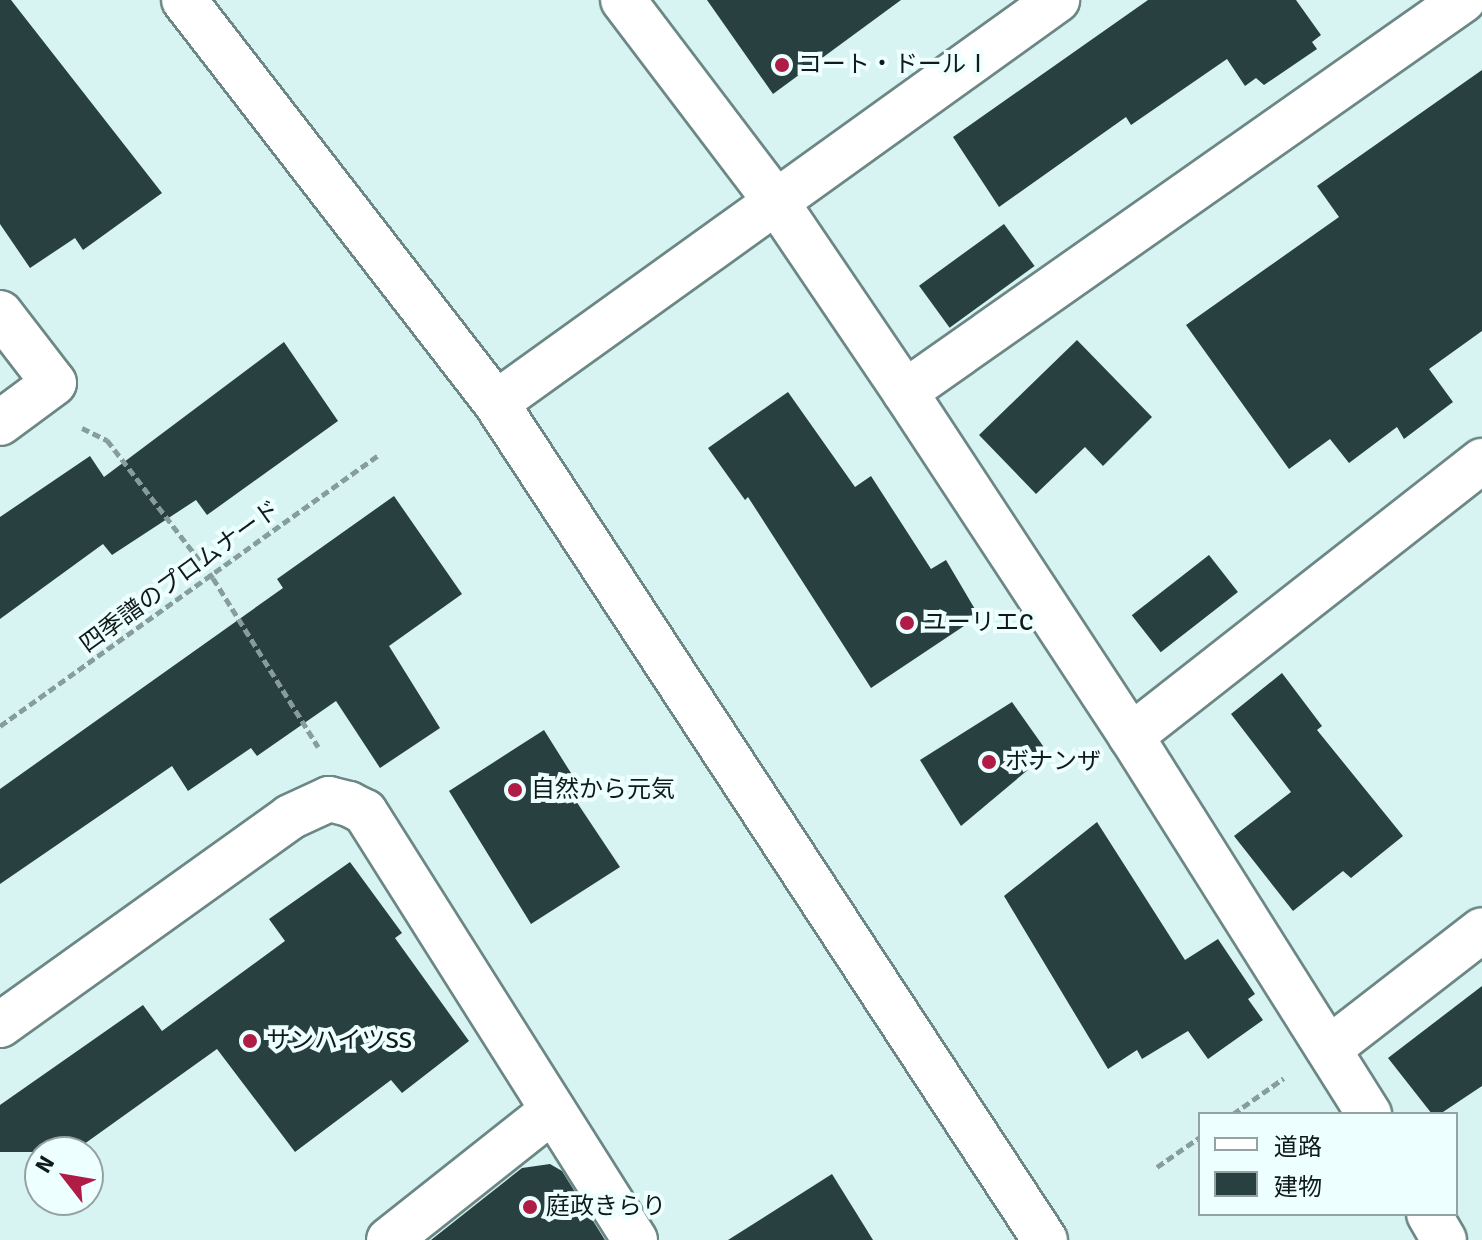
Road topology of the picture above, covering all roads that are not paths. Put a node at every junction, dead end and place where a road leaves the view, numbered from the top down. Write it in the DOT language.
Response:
graph roads {
  1 [pos="184,0"];
  2 [pos="623,0"];
  3 [pos="1057,0"];
  4 [pos="1463,0"];
  5 [pos="775,200"];
  6 [pos="0,313"];
  7 [pos="905,392"];
  8 [pos="496,403"];
  9 [pos="0,423"];
  10 [pos="1482,461"];
  11 [pos="1131,736"];
  12 [pos="1482,930"];
  13 [pos="0,1025"];
  14 [pos="1314,1059"];
  15 [pos="553,1110"];
  16 [pos="1367,1112"];
  17 [pos="1430,1216"];
  18 [pos="1036,1236"];
  19 [pos="389,1240"];
  20 [pos="635,1240"];
  21 [pos="1444,1240"];
  1 -- 8 [label="street"];
  2 -- 5 [label="street"];
  3 -- 5 [label="street"];
  4 -- 7 [label="street"];
  5 -- 7 [label="street"];
  5 -- 8 [label="street"];
  6 -- 9 [label="street"];
  7 -- 11 [label="street"];
  8 -- 18 [label="street"];
  10 -- 11 [label="street"];
  11 -- 14 [label="street"];
  12 -- 14 [label="street"];
  13 -- 15 [label="street"];
  14 -- 16 [label="street"];
  15 -- 19 [label="street"];
  15 -- 20 [label="street"];
  17 -- 21 [label="street"];
}
